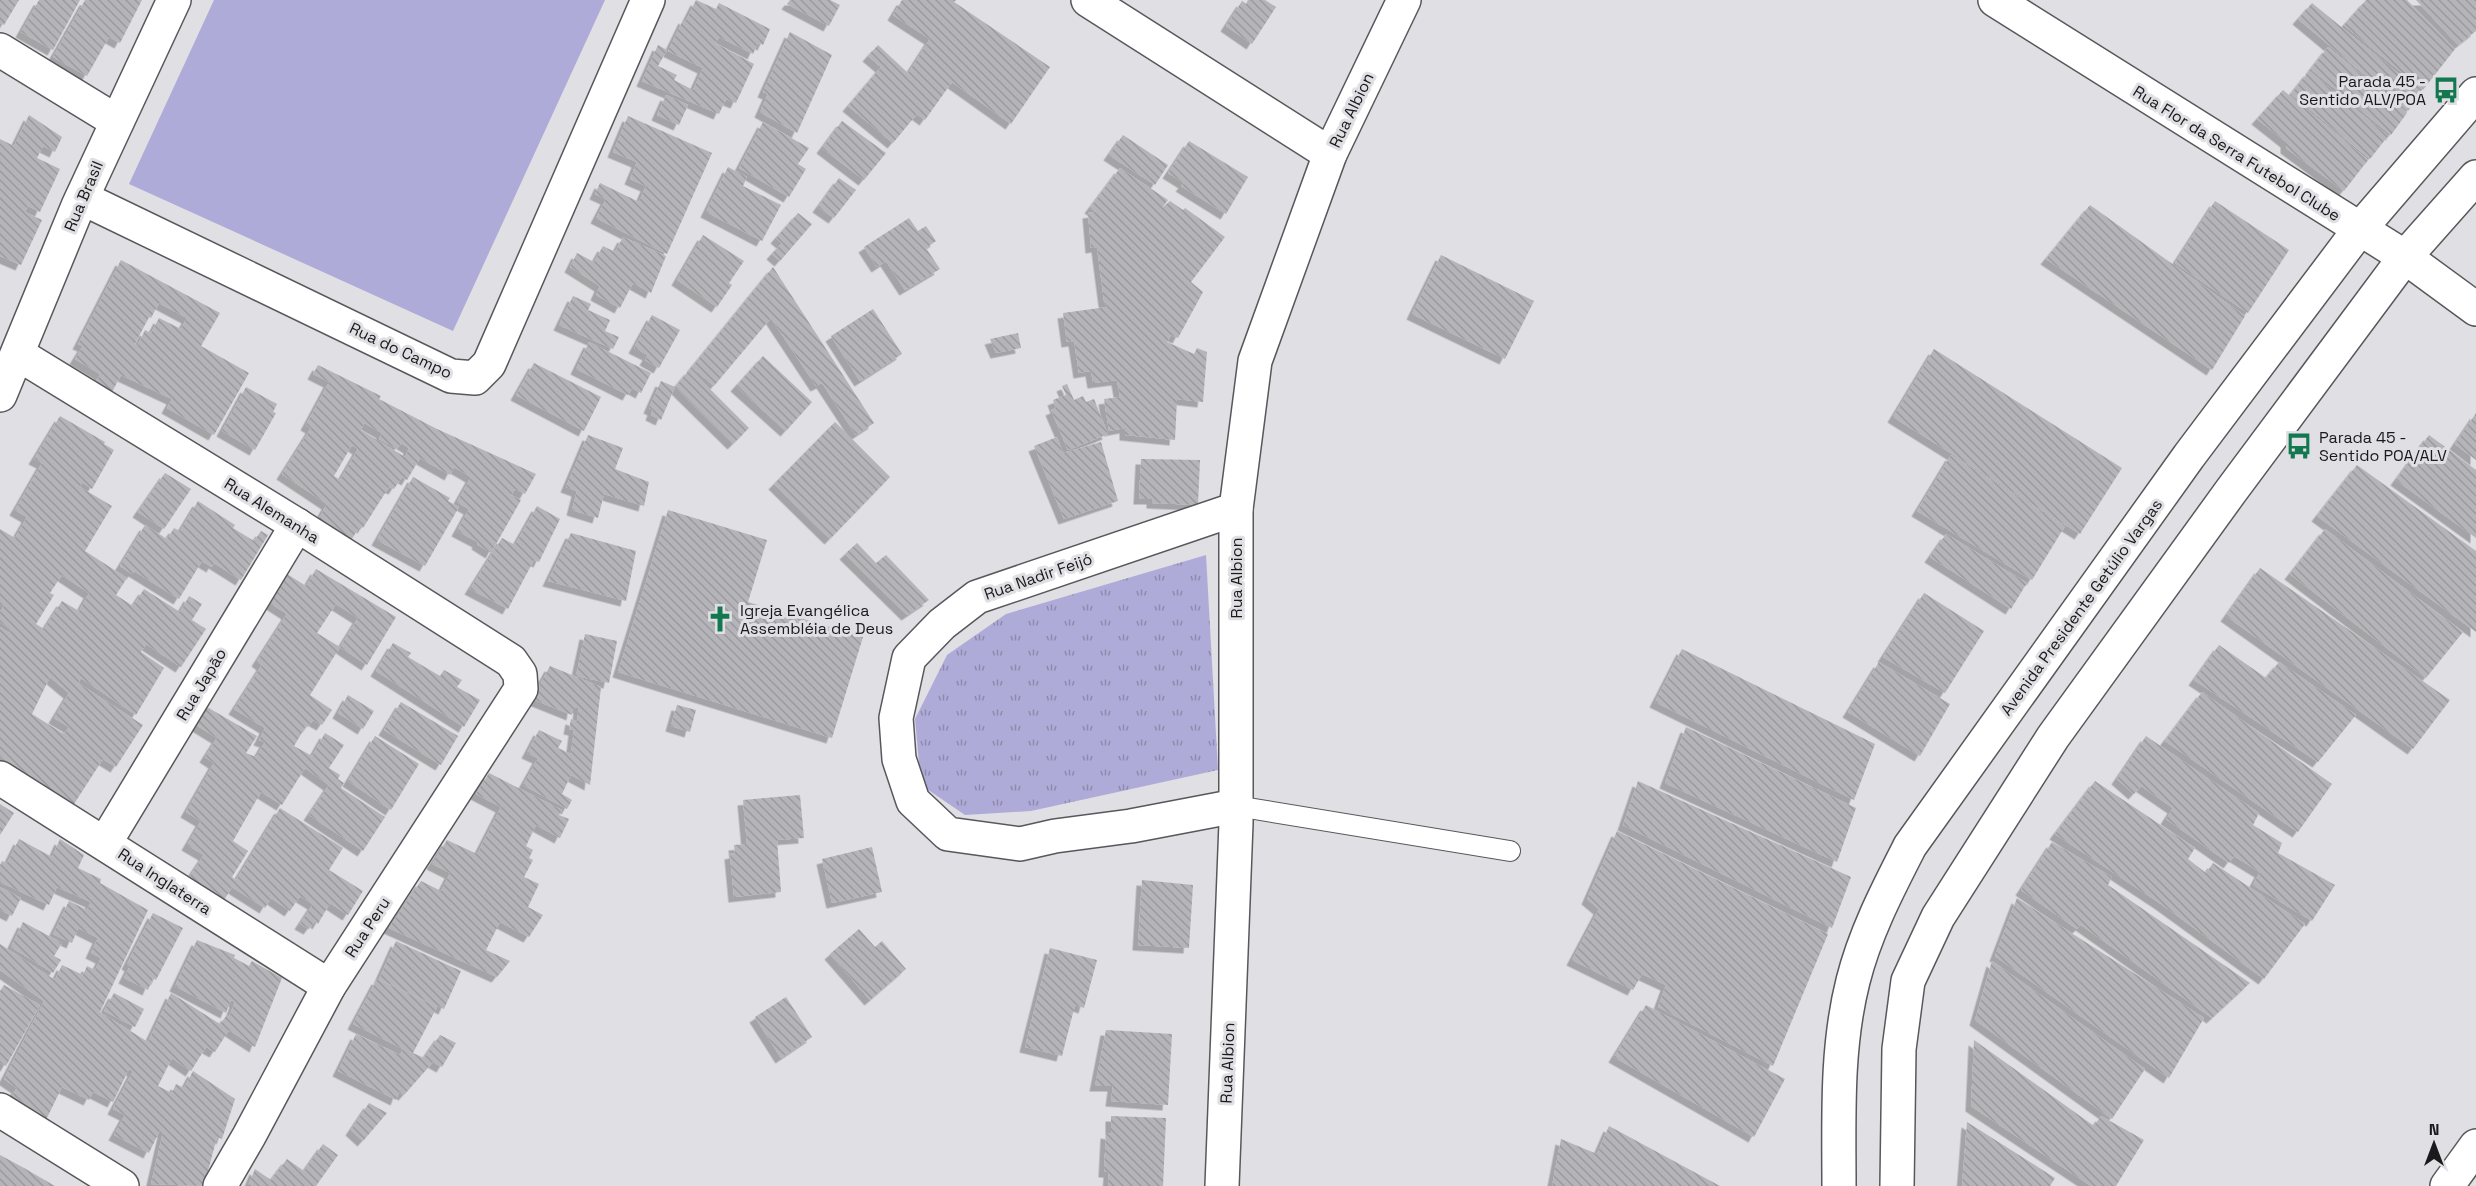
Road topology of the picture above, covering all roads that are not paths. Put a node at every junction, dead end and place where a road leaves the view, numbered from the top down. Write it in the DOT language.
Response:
graph roads {
  1 [pos="174,0"];
  2 [pos="648,0"];
  3 [pos="1088,0"];
  4 [pos="1404,0"];
  5 [pos="1995,0"];
  6 [pos="0,50"];
  7 [pos="2476,94"];
  8 [pos="116,121"];
  9 [pos="1329,154"];
  10 [pos="2476,177"];
  11 [pos="82,198"];
  12 [pos="2359,230"];
  13 [pos="2405,257"];
  14 [pos="2476,309"];
  15 [pos="18,354"];
  16 [pos="0,395"];
  17 [pos="1236,509"];
  18 [pos="297,525"];
  19 [pos="520,674"];
  20 [pos="0,778"];
  21 [pos="1236,806"];
  22 [pos="105,843"];
  23 [pos="1510,851"];
  24 [pos="329,986"];
  25 [pos="0,1110"];
  26 [pos="2476,1146"];
  27 [pos="122,1186"];
  28 [pos="220,1186"];
  29 [pos="1222,1186"];
  30 [pos="1839,1186"];
  31 [pos="1897,1186"];
  32 [pos="2447,1186"];
  1 -- 8 [label="street, Rua Brasil"];
  2 -- 11 [label="street, Rua do Campo"];
  3 -- 9 [label="street"];
  4 -- 9 [label="street, Rua Albion"];
  5 -- 12 [label="street, Rua Flor da Serra Futebol Clube"];
  6 -- 8 [label="street"];
  7 -- 12 [label="street, Avenida Presidente Getúlio Vargas"];
  8 -- 11 [label="street, Rua Brasil"];
  9 -- 17 [label="street, Rua Albion"];
  10 -- 13 [label="street"];
  11 -- 15 [label="street, Rua Brasil"];
  12 -- 13 [label="street, Rua Flor da Serra Futebol Clube"];
  12 -- 30 [label="street, Avenida Presidente Getúlio Vargas"];
  13 -- 14 [label="street, Rua Flor da Serra Futebol Clube"];
  13 -- 31 [label="street"];
  15 -- 16 [label="street, Rua Brasil"];
  15 -- 18 [label="street, Rua Alemanha"];
  17 -- 21 [label="street, Rua Albion"];
  17 -- 21 [label="street, Rua Nadir Feijó"];
  18 -- 19 [label="street, Rua Alemanha"];
  18 -- 22 [label="street, Rua Japão"];
  19 -- 24 [label="street, Rua Peru"];
  20 -- 22 [label="street, Rua Inglaterra"];
  21 -- 23 [label="lane"];
  21 -- 29 [label="street, Rua Albion"];
  22 -- 24 [label="street, Rua Inglaterra"];
  24 -- 28 [label="street, Rua Peru"];
  25 -- 27 [label="street"];
  26 -- 32 [label="street"];
}
